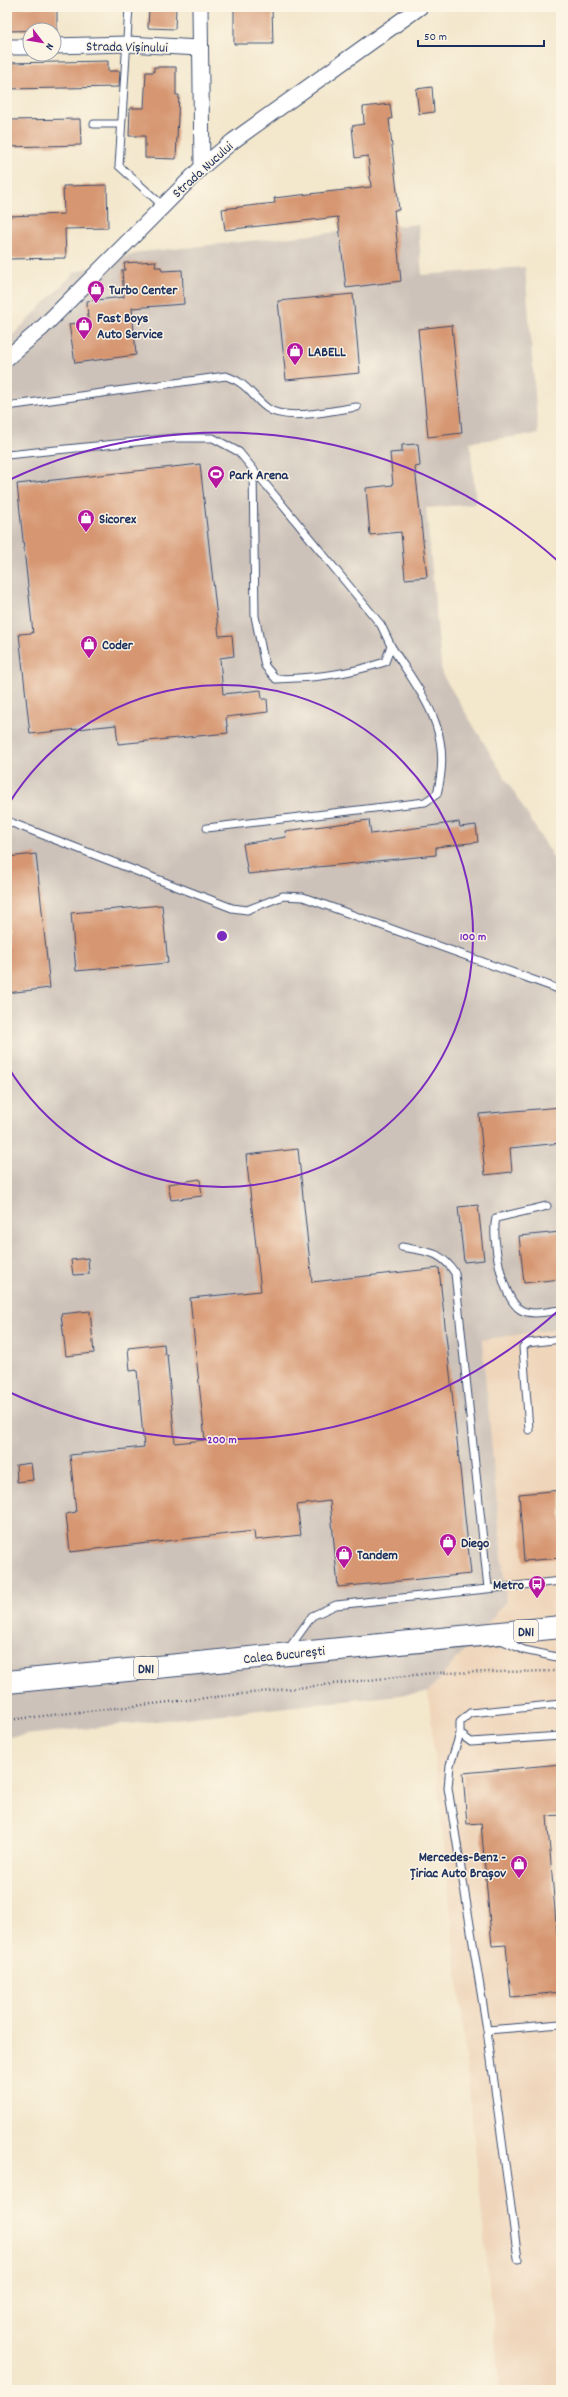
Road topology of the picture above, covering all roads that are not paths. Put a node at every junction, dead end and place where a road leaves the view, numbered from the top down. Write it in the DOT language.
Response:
graph roads {
  1 [pos="129,7"];
  2 [pos="200,7"];
  3 [pos="420,7"];
  4 [pos="127,44"];
  5 [pos="22,46"];
  6 [pos="62,46"];
  7 [pos="7,47"];
  8 [pos="199,48"];
  9 [pos="94,124"];
  10 [pos="121,124"];
  11 [pos="202,167"];
  12 [pos="162,205"];
  13 [pos="7,358"];
  14 [pos="7,406"];
  15 [pos="357,407"];
  16 [pos="7,455"];
  17 [pos="253,470"];
  18 [pos="391,646"];
  19 [pos="7,821"];
  20 [pos="207,828"];
  21 [pos="561,990"];
  22 [pos="548,1206"];
  23 [pos="402,1247"];
  24 [pos="561,1310"];
  25 [pos="561,1339"];
  26 [pos="528,1430"];
  27 [pos="561,1581"];
  28 [pos="488,1588"];
  29 [pos="561,1627"];
  30 [pos="490,1634"];
  31 [pos="284,1654"];
  32 [pos="561,1658"];
  33 [pos="7,1682"];
  34 [pos="561,1704"];
  35 [pos="460,1734"];
  36 [pos="561,1736"];
  37 [pos="561,2024"];
  38 [pos="487,2030"];
  39 [pos="518,2259"];
  1 -- 4 [label="lane"];
  2 -- 8 [label="street"];
  3 -- 11 [label="street, Strada Nucului"];
  4 -- 6 [label="street, Strada Vișinului"];
  4 -- 8 [label="street, Strada Vișinului"];
  4 -- 10 [label="lane"];
  5 -- 7 [label="street"];
  8 -- 11 [label="street"];
  9 -- 10 [label="lane"];
  10 -- 12 [label="lane"];
  11 -- 12 [label="street, Strada Nucului"];
  12 -- 13 [label="street, Strada Nucului"];
  14 -- 15 [label="lane"];
  16 -- 17 [label="lane"];
  17 -- 18 [label="lane"];
  17 -- 18 [label="lane"];
  18 -- 20 [label="lane"];
  19 -- 21 [label="lane"];
  22 -- 24 [label="lane"];
  23 -- 28 [label="lane"];
  25 -- 26 [label="lane"];
  27 -- 28 [label="lane"];
  28 -- 31 [label="lane"];
  29 -- 30 [label="main road, Calea București / DN1"];
  30 -- 31 [label="main road, Calea București / DN1"];
  30 -- 32 [label="lane"];
  31 -- 33 [label="main road, Calea București / DN1"];
  34 -- 35 [label="lane"];
  35 -- 36 [label="lane"];
  35 -- 38 [label="lane"];
  37 -- 38 [label="lane"];
  38 -- 39 [label="lane"];
}
